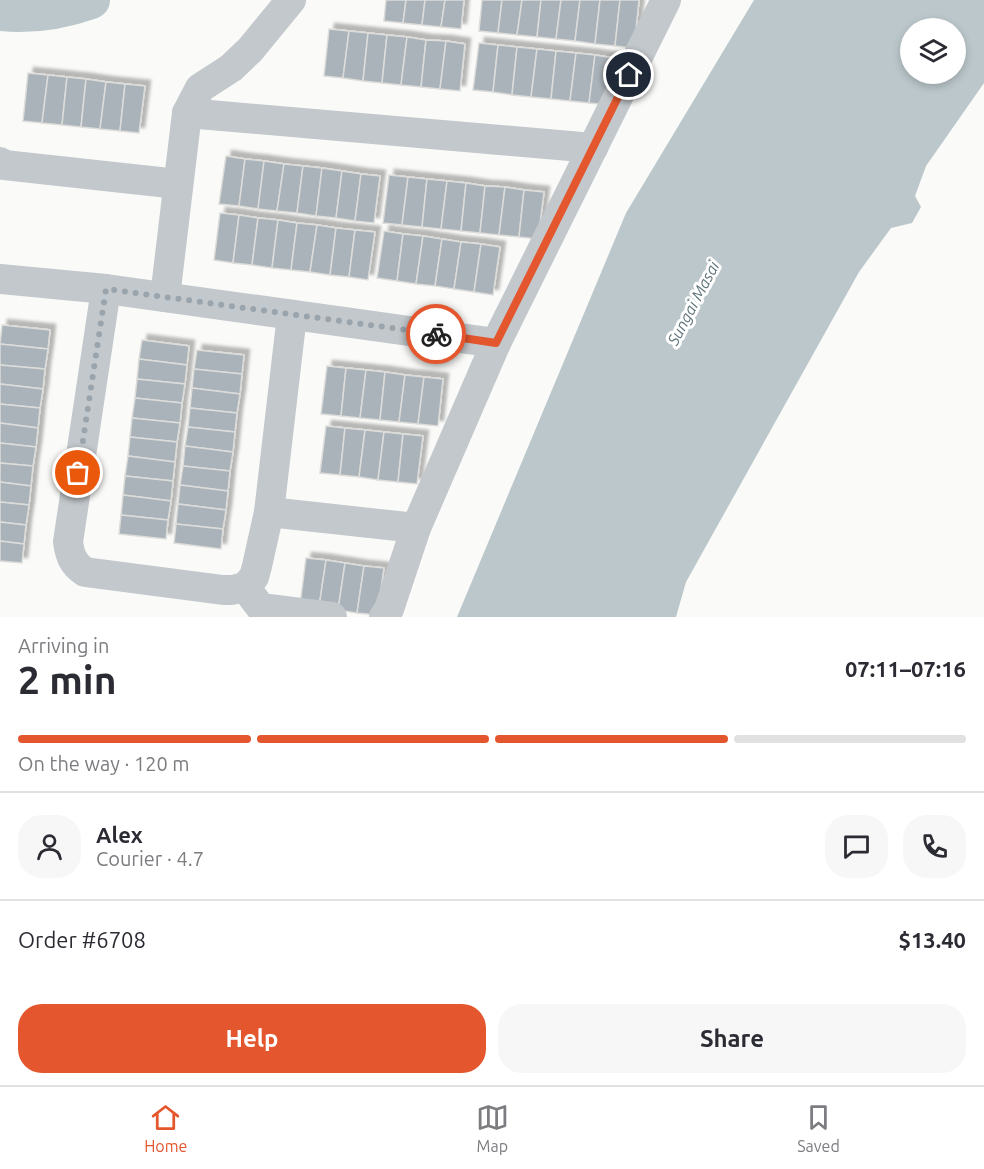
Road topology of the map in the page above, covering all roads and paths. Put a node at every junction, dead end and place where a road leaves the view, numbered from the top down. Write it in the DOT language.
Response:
graph roads {
  1 [pos="291,0"];
  2 [pos="666,0"];
  3 [pos="231,68"];
  4 [pos="187,113"];
  5 [pos="256,118"];
  6 [pos="593,148"];
  7 [pos="0,162"];
  8 [pos="178,184"];
  9 [pos="0,279"];
  10 [pos="106,289"];
  11 [pos="165,297"];
  12 [pos="292,315"];
  13 [pos="496,343"];
  14 [pos="269,512"];
  15 [pos="416,528"];
  16 [pos="244,587"];
  17 [pos="332,617"];
  18 [pos="384,617"];
  1 -- 3 [label="street"];
  2 -- 6 [label="street"];
  3 -- 4 [label="street"];
  3 -- 5 [label="street"];
  4 -- 5 [label="street"];
  4 -- 8 [label="street"];
  5 -- 6 [label="street"];
  6 -- 13 [label="street"];
  7 -- 8 [label="street"];
  8 -- 11 [label="street"];
  9 -- 10 [label="street"];
  10 -- 11 [label="street"];
  10 -- 16 [label="street"];
  11 -- 12 [label="street"];
  12 -- 13 [label="street"];
  12 -- 14 [label="street"];
  13 -- 15 [label="street"];
  14 -- 15 [label="street"];
  14 -- 16 [label="street"];
  15 -- 18 [label="street"];
  16 -- 17 [label="street"];
}
